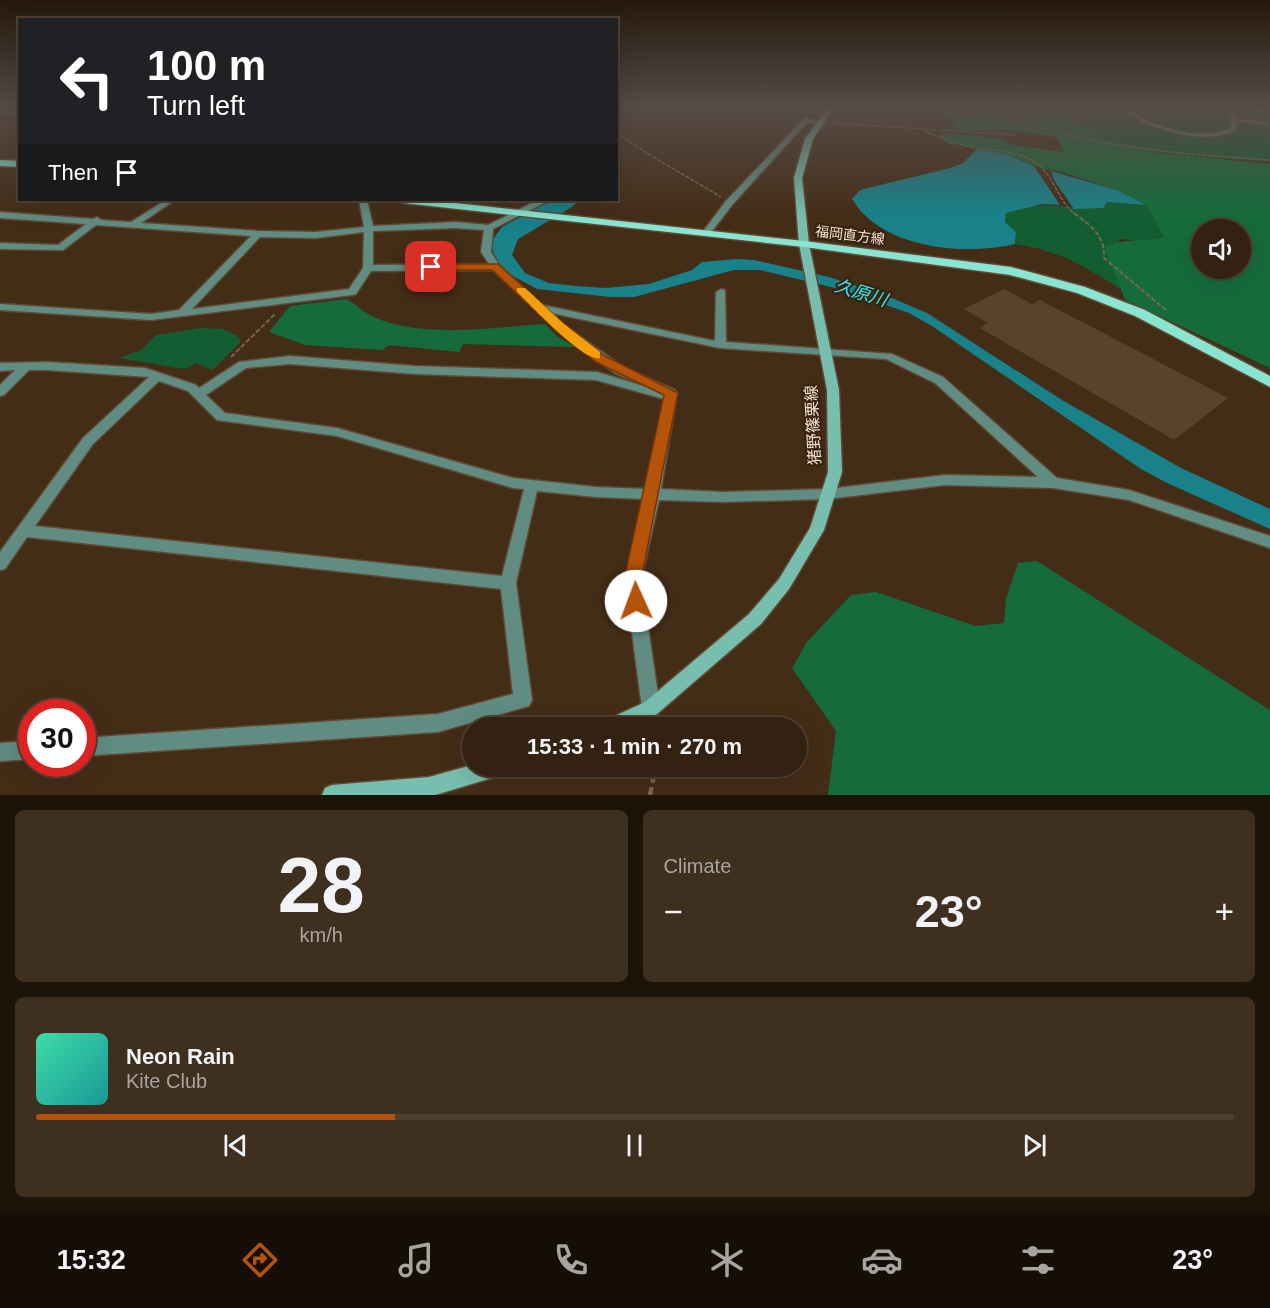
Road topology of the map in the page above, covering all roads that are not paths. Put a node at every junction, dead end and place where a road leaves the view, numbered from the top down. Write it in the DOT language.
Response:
graph roads {
  1 [pos="784,143"];
  2 [pos="808,143"];
  3 [pos="0,163"];
  4 [pos="18,164"];
  5 [pos="169,201"];
  6 [pos="363,201"];
  7 [pos="413,201"];
  8 [pos="541,201"];
  9 [pos="521,212"];
  10 [pos="0,215"];
  11 [pos="97,220"];
  12 [pos="135,223"];
  13 [pos="489,228"];
  14 [pos="369,230"];
  15 [pos="706,232"];
  16 [pos="258,234"];
  17 [pos="804,244"];
  18 [pos="0,246"];
  19 [pos="495,267"];
  20 [pos="368,268"];
  21 [pos="721,292"];
  22 [pos="0,307"];
  23 [pos="542,308"];
  24 [pos="182,313"];
  25 [pos="720,345"];
  26 [pos="826,352"];
  27 [pos="26,366"];
  28 [pos="0,367"];
  29 [pos="157,376"];
  30 [pos="1270,382"];
  31 [pos="0,392"];
  32 [pos="671,393"];
  33 [pos="199,394"];
  34 [pos="1053,483"];
  35 [pos="532,485"];
  36 [pos="652,494"];
  37 [pos="828,494"];
  38 [pos="23,531"];
  39 [pos="1270,542"];
  40 [pos="0,564"];
  41 [pos="508,583"];
  42 [pos="651,708"];
  43 [pos="632,717"];
  44 [pos="96,746"];
  45 [pos="18,751"];
  46 [pos="0,752"];
  47 [pos="464,777"];
  48 [pos="332,795"];
  1 -- 15 [label="street"];
  2 -- 17 [label="main road, 猪野篠栗線"];
  3 -- 4 [label="main road"];
  5 -- 12 [label="street"];
  6 -- 14 [label="street"];
  7 -- 9 [label="main road, 福岡直方線"];
  8 -- 9 [label="street"];
  9 -- 13 [label="street"];
  9 -- 15 [label="main road, 福岡直方線"];
  10 -- 11 [label="street"];
  11 -- 12 [label="street"];
  11 -- 18 [label="street"];
  12 -- 16 [label="street"];
  13 -- 14 [label="street"];
  13 -- 19 [label="street"];
  14 -- 16 [label="street"];
  14 -- 20 [label="street"];
  15 -- 17 [label="main road, 福岡直方線"];
  16 -- 24 [label="street"];
  17 -- 26 [label="main road, 猪野篠栗線"];
  17 -- 30 [label="main road, 福岡直方線"];
  19 -- 20 [label="street"];
  19 -- 23 [label="street"];
  20 -- 24 [label="street"];
  21 -- 25 [label="street"];
  22 -- 24 [label="street"];
  23 -- 25 [label="street"];
  23 -- 32 [label="street"];
  25 -- 26 [label="street"];
  26 -- 34 [label="street"];
  26 -- 37 [label="main road, 猪野篠栗線"];
  27 -- 28 [label="street"];
  27 -- 29 [label="street"];
  27 -- 31 [label="street"];
  29 -- 33 [label="street"];
  29 -- 38 [label="street"];
  32 -- 33 [label="street"];
  32 -- 36 [label="street"];
  33 -- 35 [label="street"];
  34 -- 37 [label="street"];
  34 -- 39 [label="street"];
  35 -- 36 [label="street"];
  35 -- 41 [label="street"];
  36 -- 37 [label="street"];
  36 -- 42 [label="street"];
  37 -- 42 [label="main road, 猪野篠栗線"];
  38 -- 40 [label="street"];
  38 -- 41 [label="street"];
  41 -- 44 [label="street"];
  42 -- 43 [label="main road, 猪野篠栗線"];
  45 -- 46 [label="street"];
  47 -- 48 [label="main road"];
}
